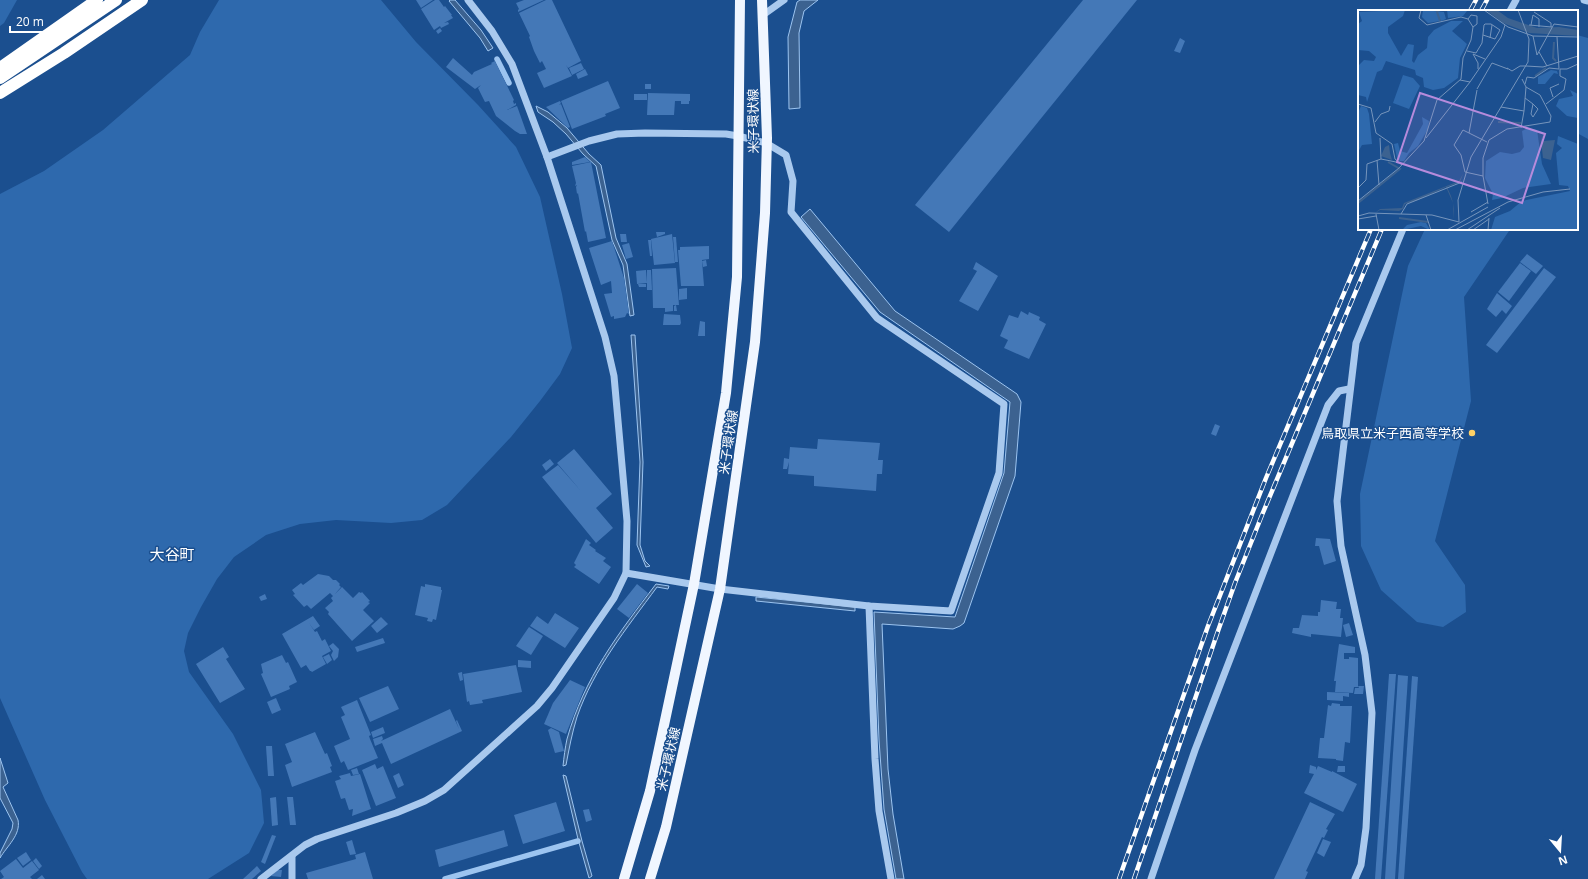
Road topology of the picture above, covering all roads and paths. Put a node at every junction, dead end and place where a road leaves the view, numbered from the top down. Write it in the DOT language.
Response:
graph roads {
  1 [pos="89,0"];
  2 [pos="97,0"];
  3 [pos="116,0"];
  4 [pos="142,0"];
  5 [pos="468,0"];
  6 [pos="740,0"];
  7 [pos="762,0"];
  8 [pos="784,0"];
  9 [pos="1516,0"];
  10 [pos="1584,0"];
  11 [pos="1588,1"];
  12 [pos="1511,10"];
  13 [pos="763,15"];
  14 [pos="0,64"];
  15 [pos="0,68"];
  16 [pos="0,78"];
  17 [pos="0,93"];
  18 [pos="738,136"];
  19 [pos="766,143"];
  20 [pos="547,157"];
  21 [pos="1403,230"];
  22 [pos="1349,389"];
  23 [pos="626,573"];
  24 [pos="694,584"];
  25 [pos="720,589"];
  26 [pos="869,606"];
  27 [pos="292,856"];
  28 [pos="261,879"];
  29 [pos="292,879"];
  30 [pos="624,879"];
  31 [pos="650,879"];
  32 [pos="891,879"];
  33 [pos="1151,879"];
  34 [pos="1355,879"];
  1 -- 14 [label="highway"];
  2 -- 15 [label="highway"];
  3 -- 16 [label="highway"];
  4 -- 17 [label="highway"];
  5 -- 20 [label="street"];
  6 -- 18 [label="main road, 米子環状線"];
  7 -- 13 [label="main road, 米子環状線"];
  8 -- 13 [label="street"];
  9 -- 12 [label="street"];
  10 -- 11 [label="street"];
  13 -- 19 [label="main road, 米子環状線"];
  18 -- 19 [label="street"];
  18 -- 20 [label="street"];
  18 -- 24 [label="main road, 米子環状線"];
  19 -- 25 [label="main road, 米子環状線"];
  19 -- 26 [label="street"];
  20 -- 23 [label="street"];
  21 -- 22 [label="street"];
  22 -- 33 [label="street"];
  22 -- 34 [label="street"];
  23 -- 24 [label="street"];
  23 -- 27 [label="street"];
  24 -- 25 [label="street"];
  24 -- 30 [label="main road, 米子環状線"];
  25 -- 26 [label="street"];
  25 -- 31 [label="main road, 米子環状線"];
  26 -- 32 [label="street"];
  27 -- 28 [label="street"];
  27 -- 29 [label="street"];
}
